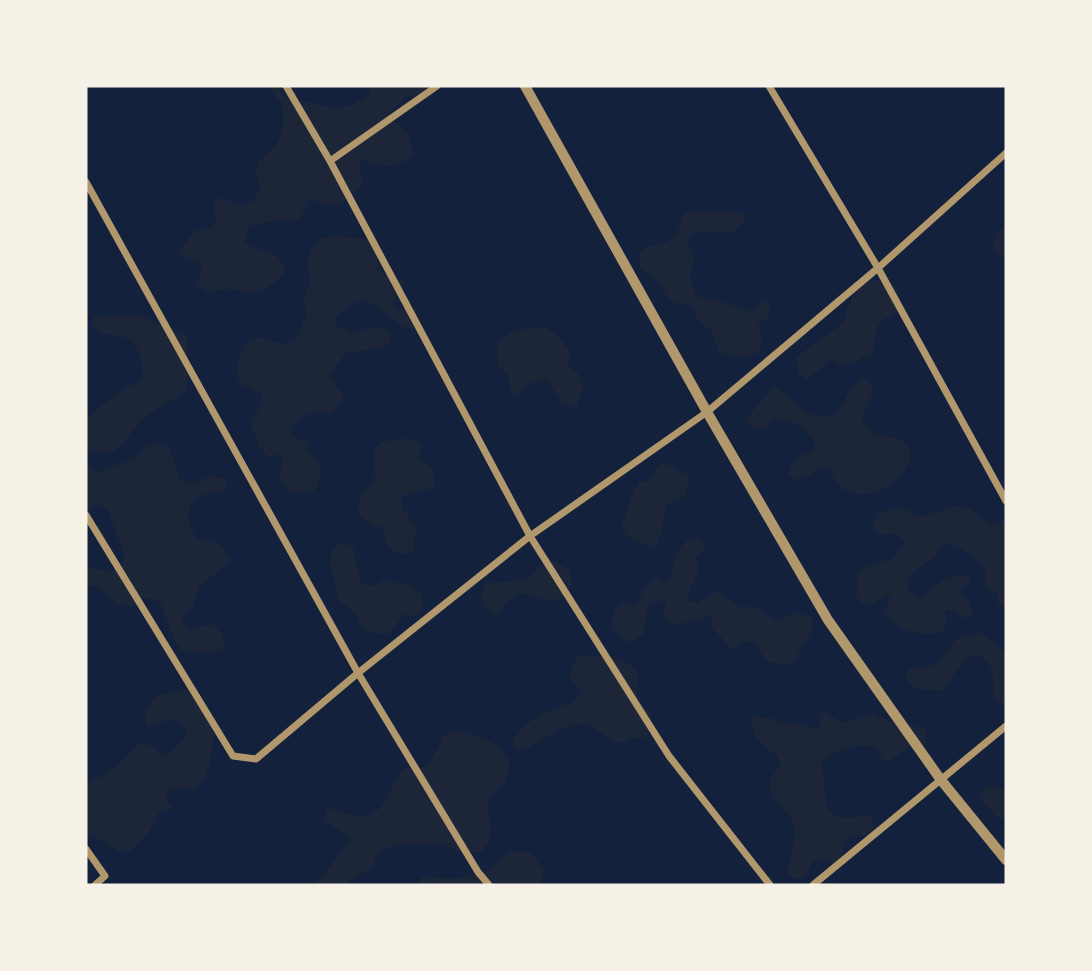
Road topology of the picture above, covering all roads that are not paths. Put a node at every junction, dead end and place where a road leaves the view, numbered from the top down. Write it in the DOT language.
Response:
graph roads {
  1 [pos="286,86"];
  2 [pos="438,86"];
  3 [pos="525,86"];
  4 [pos="769,86"];
  5 [pos="1006,153"];
  6 [pos="330,162"];
  7 [pos="86,182"];
  8 [pos="878,268"];
  9 [pos="707,411"];
  10 [pos="1006,501"];
  11 [pos="86,515"];
  12 [pos="530,536"];
  13 [pos="358,674"];
  14 [pos="1006,726"];
  15 [pos="941,780"];
  16 [pos="86,849"];
  17 [pos="1006,860"];
  18 [pos="95,885"];
  19 [pos="489,885"];
  20 [pos="770,885"];
  21 [pos="813,885"];
  1 -- 6 [label="street"];
  2 -- 6 [label="street"];
  3 -- 9 [label="street"];
  4 -- 8 [label="street"];
  5 -- 8 [label="street"];
  6 -- 12 [label="street"];
  7 -- 13 [label="street"];
  8 -- 9 [label="street"];
  8 -- 10 [label="street"];
  9 -- 12 [label="street"];
  9 -- 15 [label="street"];
  11 -- 13 [label="street"];
  12 -- 13 [label="street"];
  12 -- 20 [label="street"];
  13 -- 19 [label="street"];
  14 -- 15 [label="street"];
  15 -- 17 [label="street"];
  15 -- 21 [label="street"];
  16 -- 18 [label="street"];
}
